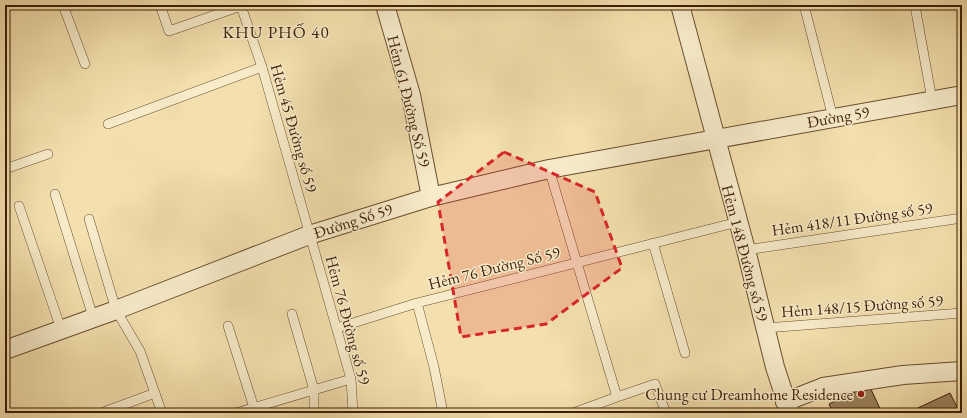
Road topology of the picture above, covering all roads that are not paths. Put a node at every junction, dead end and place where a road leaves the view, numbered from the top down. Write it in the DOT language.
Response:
graph roads {
  1 [pos="63,5"];
  2 [pos="160,5"];
  3 [pos="385,5"];
  4 [pos="680,5"];
  5 [pos="804,5"];
  6 [pos="242,6"];
  7 [pos="915,6"];
  8 [pos="85,64"];
  9 [pos="262,68"];
  10 [pos="962,95"];
  11 [pos="932,100"];
  12 [pos="833,118"];
  13 [pos="108,124"];
  14 [pos="715,139"];
  15 [pos="48,154"];
  16 [pos="5,168"];
  17 [pos="549,169"];
  18 [pos="55,194"];
  19 [pos="432,197"];
  20 [pos="19,206"];
  21 [pos="962,218"];
  22 [pos="89,219"];
  23 [pos="738,222"];
  24 [pos="309,235"];
  25 [pos="653,243"];
  26 [pos="746,250"];
  27 [pos="578,262"];
  28 [pos="417,303"];
  29 [pos="116,310"];
  30 [pos="962,313"];
  31 [pos="292,314"];
  32 [pos="93,317"];
  33 [pos="228,326"];
  34 [pos="337,328"];
  35 [pos="765,328"];
  36 [pos="61,329"];
  37 [pos="5,350"];
  38 [pos="685,353"];
  39 [pos="962,371"];
  40 [pos="351,379"];
  41 [pos="314,390"];
  42 [pos="155,393"];
  43 [pos="618,397"];
  44 [pos="254,408"];
  45 [pos="787,408"];
  46 [pos="101,413"];
  47 [pos="162,413"];
  48 [pos="236,413"];
  49 [pos="314,413"];
  50 [pos="353,413"];
  51 [pos="442,413"];
  52 [pos="573,413"];
  53 [pos="666,413"];
  1 -- 8 [label="lane"];
  2 -- 6 [label="lane, Hẻm 45 Đường số 59"];
  3 -- 19 [label="street, Hẻm 61 Đường Số 59"];
  4 -- 14 [label="street, Hẻm 148 Đường số 59"];
  5 -- 12 [label="lane"];
  6 -- 9 [label="lane, Hẻm 45 Đường số 59"];
  7 -- 11 [label="lane"];
  9 -- 13 [label="lane"];
  9 -- 24 [label="lane, Hẻm 45 Đường số 59"];
  10 -- 11 [label="street, Đường 59"];
  11 -- 12 [label="street, Đường 59"];
  12 -- 14 [label="street, Đường 59"];
  14 -- 17 [label="street, Đường Số 59"];
  14 -- 23 [label="street, Hẻm 148 Đường số 59"];
  15 -- 16 [label="lane"];
  17 -- 19 [label="street, Đường Số 59"];
  17 -- 27 [label="lane"];
  18 -- 32 [label="lane"];
  19 -- 24 [label="street, Đường Số 59"];
  20 -- 36 [label="lane"];
  21 -- 26 [label="lane, Hẻm 418/11 Đường số 59"];
  22 -- 29 [label="lane"];
  23 -- 25 [label="lane, Hẻm 76 Đường Số 59"];
  23 -- 26 [label="street, Hẻm 148 Đường số 59"];
  24 -- 29 [label="street, Đường Số 59"];
  24 -- 34 [label="lane, Hẻm 76 Đường số 59"];
  25 -- 27 [label="lane, Hẻm 76 Đường Số 59"];
  25 -- 38 [label="lane"];
  26 -- 35 [label="street, Hẻm 148 Đường số 59"];
  27 -- 28 [label="lane, Hẻm 76 Đường Số 59"];
  27 -- 43 [label="lane"];
  28 -- 34 [label="lane, Hẻm 76 Đường Số 59"];
  28 -- 51 [label="lane, Hẻm 76 Đường Số 59"];
  29 -- 32 [label="street, Đường Số 59"];
  29 -- 42 [label="lane"];
  30 -- 35 [label="lane, Hẻm 148/15 Đường số 59"];
  31 -- 41 [label="lane"];
  32 -- 36 [label="street, Đường Số 59"];
  33 -- 44 [label="lane"];
  34 -- 40 [label="lane, Hẻm 76 Đường số 59"];
  35 -- 45 [label="street, Hẻm 148 Đường số 59"];
  36 -- 37 [label="street, Đường Số 59"];
  39 -- 45 [label="street"];
  40 -- 41 [label="lane"];
  40 -- 50 [label="lane, Hẻm 76 Đường số 59"];
  41 -- 44 [label="lane"];
  41 -- 49 [label="lane"];
  42 -- 46 [label="lane"];
  42 -- 47 [label="lane"];
  43 -- 52 [label="lane"];
  43 -- 53 [label="lane"];
  44 -- 48 [label="lane"];
}
